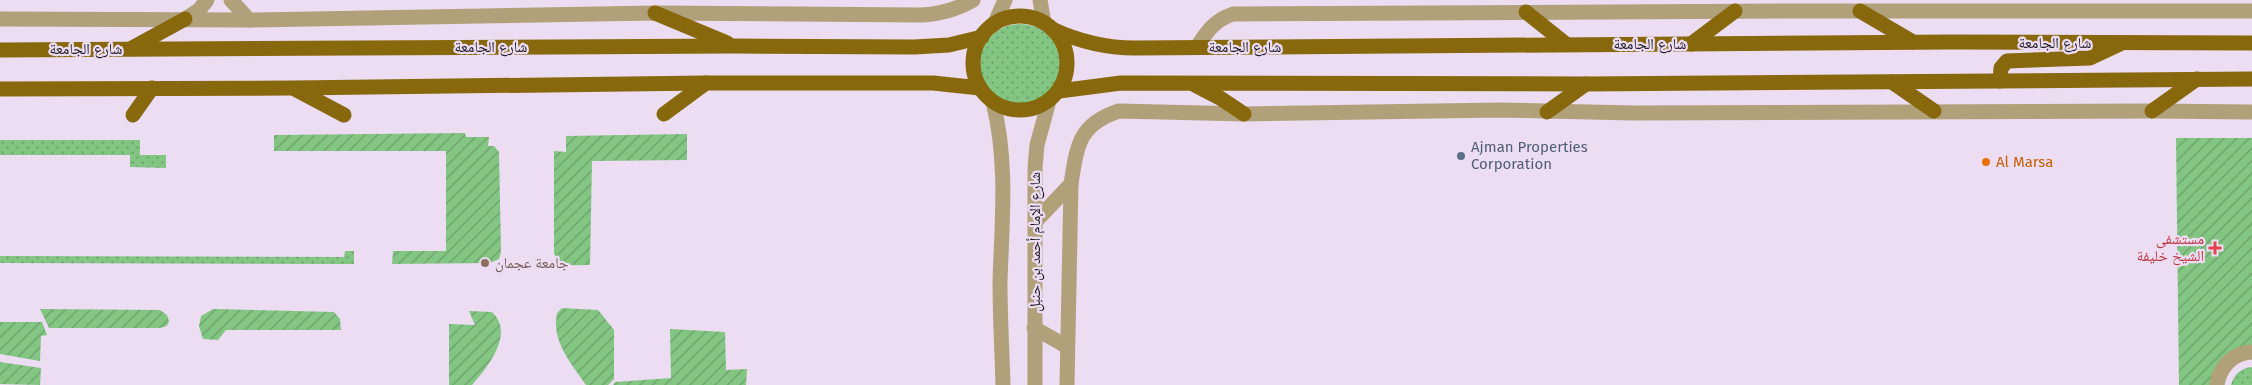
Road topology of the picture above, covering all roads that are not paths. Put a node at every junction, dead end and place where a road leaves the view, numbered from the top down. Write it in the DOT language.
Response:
graph roads {
  1 [pos="207,0"];
  2 [pos="231,0"];
  3 [pos="972,0"];
  4 [pos="1004,0"];
  5 [pos="1040,0"];
  6 [pos="1804,0"];
  7 [pos="1838,0"];
  8 [pos="2163,0"];
  9 [pos="1793,10"];
  10 [pos="2151,10"];
  11 [pos="1735,11"];
  12 [pos="1858,11"];
  13 [pos="2252,11"];
  14 [pos="1526,12"];
  15 [pos="655,14"];
  16 [pos="0,19"];
  17 [pos="185,19"];
  18 [pos="249,20"];
  19 [pos="994,25"];
  20 [pos="1048,26"];
  21 [pos="982,37"];
  22 [pos="1914,43"];
  23 [pos="1566,44"];
  24 [pos="1692,44"];
  25 [pos="2121,44"];
  26 [pos="2252,44"];
  27 [pos="733,46"];
  28 [pos="1197,47"];
  29 [pos="130,49"];
  30 [pos="0,50"];
  31 [pos="2197,79"];
  32 [pos="2252,79"];
  33 [pos="2000,81"];
  34 [pos="1892,82"];
  35 [pos="706,83"];
  36 [pos="1191,83"];
  37 [pos="1586,84"];
  38 [pos="152,88"];
  39 [pos="293,88"];
  40 [pos="980,88"];
  41 [pos="0,89"];
  42 [pos="1054,96"];
  43 [pos="993,102"];
  44 [pos="2152,111"];
  45 [pos="1547,112"];
  46 [pos="1934,112"];
  47 [pos="2252,112"];
  48 [pos="664,114"];
  49 [pos="1244,114"];
  50 [pos="133,115"];
  51 [pos="344,115"];
  52 [pos="1071,184"];
  53 [pos="1035,222"];
  54 [pos="1034,328"];
  55 [pos="1066,346"];
  56 [pos="2252,352"];
  57 [pos="1003,385"];
  58 [pos="1035,385"];
  59 [pos="1067,385"];
  60 [pos="2217,385"];
  1 -- 17 [label="street"];
  2 -- 18 [label="street"];
  3 -- 15 [label="street"];
  4 -- 19 [label="street"];
  5 -- 20 [label="street"];
  6 -- 9 [label="street"];
  7 -- 12 [label="street"];
  8 -- 10 [label="street"];
  9 -- 11 [label="street"];
  9 -- 12 [label="street"];
  10 -- 12 [label="street"];
  10 -- 13 [label="street"];
  11 -- 14 [label="street"];
  11 -- 24 [label="main road"];
  12 -- 22 [label="main road"];
  14 -- 23 [label="main road"];
  14 -- 28 [label="street"];
  15 -- 18 [label="street"];
  15 -- 27 [label="main road"];
  16 -- 17 [label="street"];
  17 -- 18 [label="street"];
  17 -- 29 [label="main road"];
  19 -- 20 [label="main road"];
  19 -- 21 [label="main road"];
  20 -- 28 [label="main road, شارع الجامعة"];
  20 -- 42 [label="main road"];
  21 -- 27 [label="main road, شارع الجامعة"];
  21 -- 40 [label="main road"];
  22 -- 24 [label="main road, شارع الجامعة"];
  22 -- 25 [label="main road, شارع الجامعة"];
  23 -- 24 [label="main road, شارع الجامعة"];
  23 -- 28 [label="main road, شارع الجامعة"];
  25 -- 26 [label="main road, شارع الجامعة"];
  25 -- 33 [label="main road"];
  27 -- 29 [label="main road, شارع الجامعة"];
  29 -- 30 [label="main road, شارع الجامعة"];
  31 -- 32 [label="main road"];
  31 -- 33 [label="main road"];
  31 -- 44 [label="main road"];
  33 -- 34 [label="main road"];
  34 -- 37 [label="main road"];
  34 -- 46 [label="main road"];
  35 -- 39 [label="main road"];
  35 -- 40 [label="main road"];
  35 -- 48 [label="main road"];
  36 -- 37 [label="main road"];
  36 -- 42 [label="main road"];
  36 -- 49 [label="main road"];
  37 -- 45 [label="main road"];
  38 -- 39 [label="main road"];
  38 -- 41 [label="main road"];
  38 -- 50 [label="main road"];
  39 -- 51 [label="main road"];
  40 -- 43 [label="main road"];
  42 -- 43 [label="main road"];
  42 -- 53 [label="street, شارع الإمام أحمد بن حنبل"];
  43 -- 57 [label="street, شارع الإمام أحمد بن حنبل"];
  44 -- 46 [label="street"];
  44 -- 47 [label="street"];
  45 -- 46 [label="street"];
  45 -- 49 [label="street"];
  49 -- 52 [label="street"];
  52 -- 53 [label="street"];
  52 -- 55 [label="street"];
  53 -- 54 [label="street, شارع الإمام أحمد بن حنبل"];
  54 -- 55 [label="street"];
  54 -- 58 [label="street, شارع الإمام أحمد بن حنبل"];
  55 -- 59 [label="street"];
  56 -- 60 [label="street"];
}
